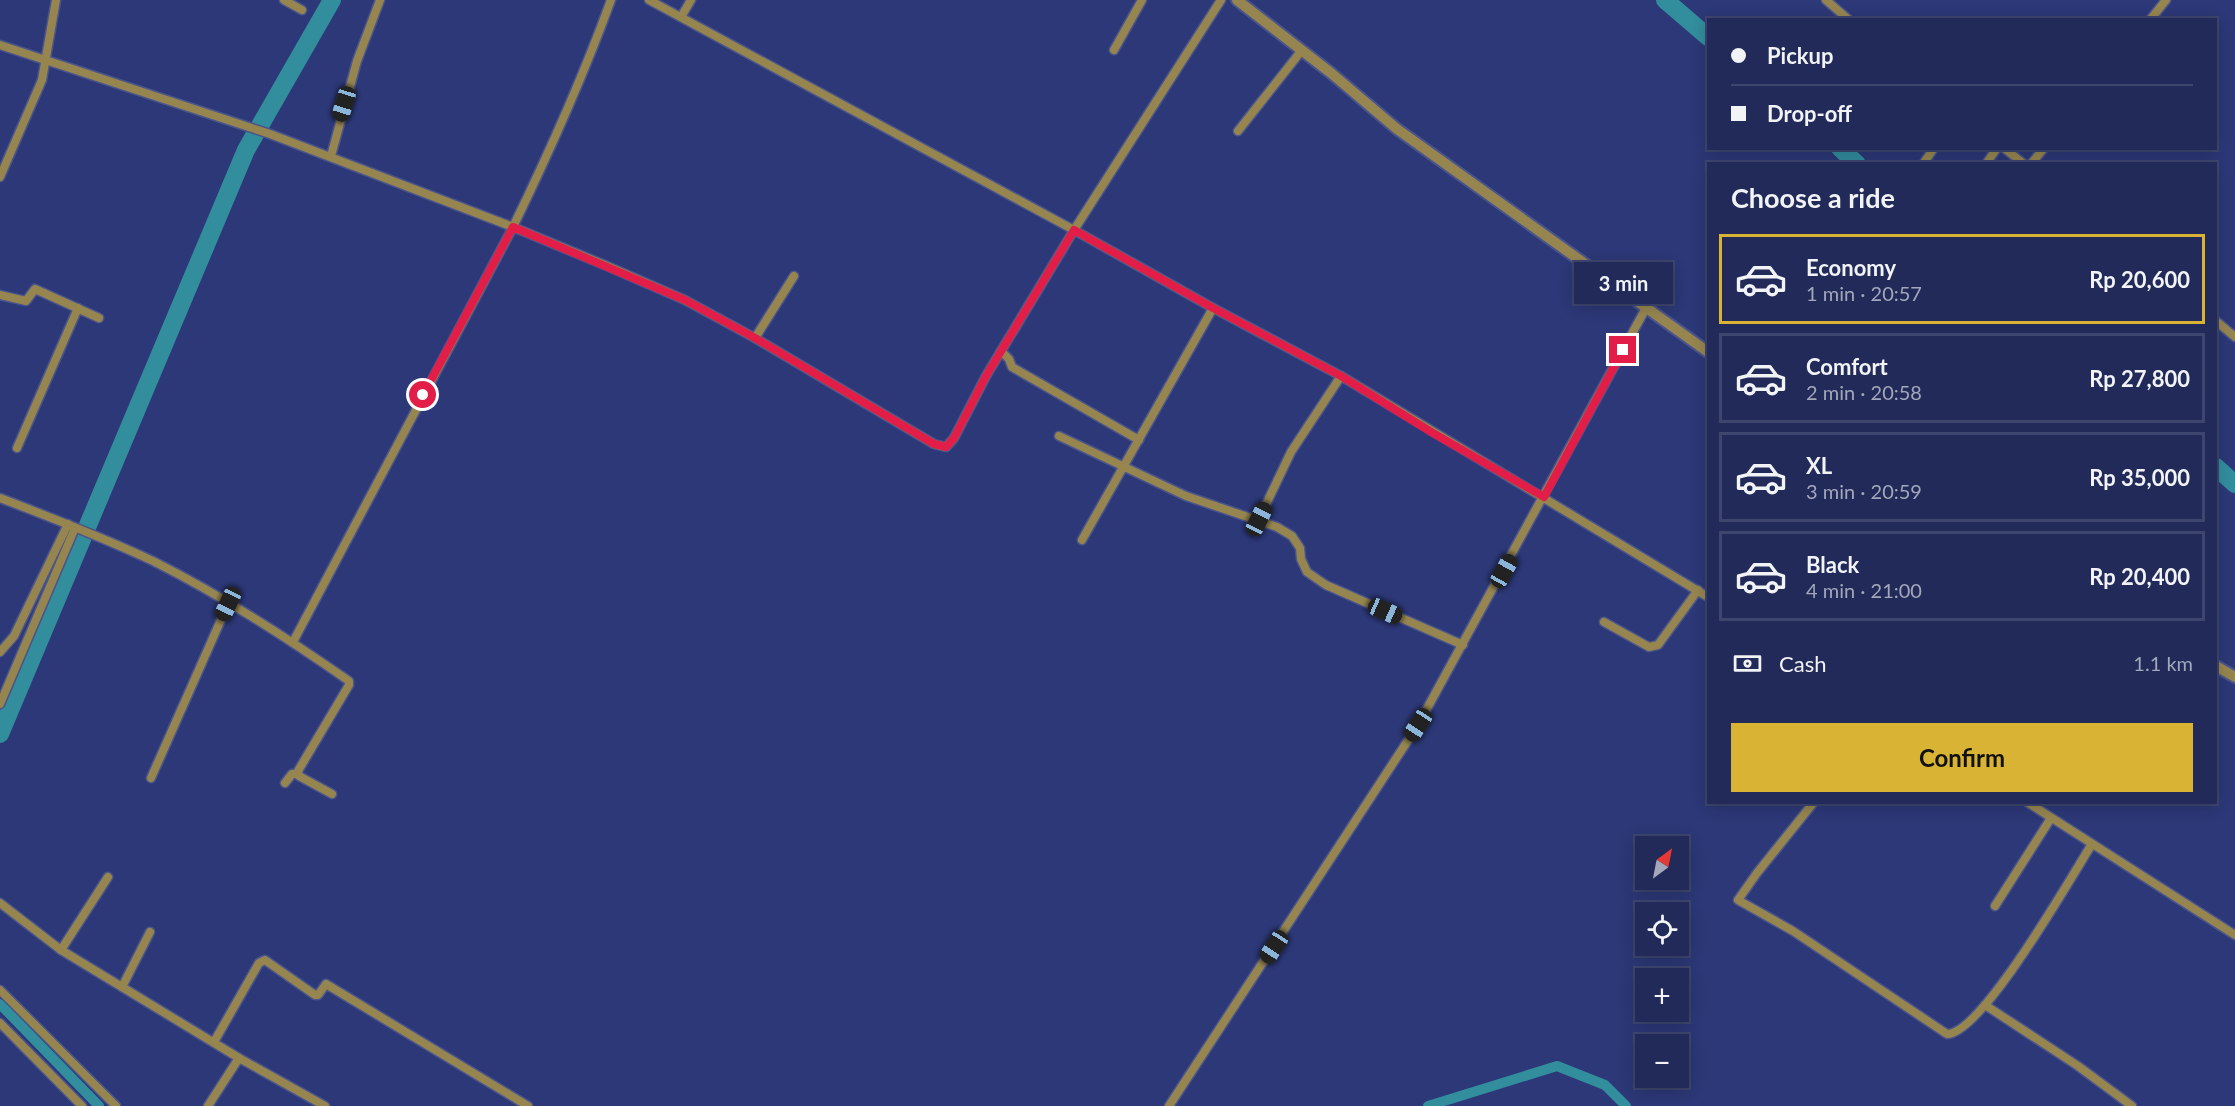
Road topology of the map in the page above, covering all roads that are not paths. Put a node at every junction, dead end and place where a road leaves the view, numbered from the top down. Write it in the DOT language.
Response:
graph roads {
  1 [pos="56,0"];
  2 [pos="284,0"];
  3 [pos="380,0"];
  4 [pos="611,0"];
  5 [pos="649,0"];
  6 [pos="691,0"];
  7 [pos="1142,0"];
  8 [pos="1221,0"];
  9 [pos="1236,0"];
  10 [pos="1826,0"];
  11 [pos="2166,0"];
  12 [pos="302,10"];
  13 [pos="681,17"];
  14 [pos="1847,18"];
  15 [pos="2152,18"];
  16 [pos="0,45"];
  17 [pos="1114,50"];
  18 [pos="1302,50"];
  19 [pos="45,60"];
  20 [pos="1238,131"];
  21 [pos="2006,150"];
  22 [pos="331,156"];
  23 [pos="2022,162"];
  24 [pos="0,177"];
  25 [pos="513,227"];
  26 [pos="1074,230"];
  27 [pos="794,276"];
  28 [pos="0,295"];
  29 [pos="78,308"];
  30 [pos="1213,308"];
  31 [pos="1646,308"];
  32 [pos="99,318"];
  33 [pos="2217,322"];
  34 [pos="2235,337"];
  35 [pos="755,338"];
  36 [pos="1001,351"];
  37 [pos="1707,351"];
  38 [pos="1341,376"];
  39 [pos="1059,436"];
  40 [pos="1139,440"];
  41 [pos="17,448"];
  42 [pos="1125,466"];
  43 [pos="1544,497"];
  44 [pos="0,498"];
  45 [pos="1259,519"];
  46 [pos="75,528"];
  47 [pos="1082,540"];
  48 [pos="1698,590"];
  49 [pos="1707,596"];
  50 [pos="228,604"];
  51 [pos="1604,622"];
  52 [pos="293,642"];
  53 [pos="1463,645"];
  54 [pos="0,651"];
  55 [pos="2217,667"];
  56 [pos="2235,676"];
  57 [pos="0,704"];
  58 [pos="298,774"];
  59 [pos="151,778"];
  60 [pos="285,783"];
  61 [pos="332,794"];
  62 [pos="1812,804"];
  63 [pos="2030,804"];
  64 [pos="2051,818"];
  65 [pos="2092,844"];
  66 [pos="108,877"];
  67 [pos="0,903"];
  68 [pos="1995,906"];
  69 [pos="150,932"];
  70 [pos="2235,935"];
  71 [pos="61,950"];
  72 [pos="122,987"];
  73 [pos="0,990"];
  74 [pos="1985,1005"];
  75 [pos="0,1023"];
  76 [pos="214,1042"];
  77 [pos="239,1058"];
  78 [pos="82,1106"];
  79 [pos="116,1106"];
  80 [pos="208,1106"];
  81 [pos="325,1106"];
  82 [pos="528,1106"];
  83 [pos="1169,1106"];
  84 [pos="2132,1106"];
  1 -- 19 [label="street"];
  2 -- 12 [label="street"];
  3 -- 22 [label="street"];
  4 -- 25 [label="street"];
  5 -- 13 [label="street"];
  6 -- 13 [label="street"];
  7 -- 17 [label="street"];
  8 -- 26 [label="street"];
  9 -- 18 [label="street"];
  10 -- 14 [label="street"];
  11 -- 15 [label="street"];
  13 -- 26 [label="street"];
  16 -- 19 [label="street"];
  18 -- 20 [label="street"];
  18 -- 31 [label="street"];
  19 -- 22 [label="street"];
  19 -- 24 [label="street"];
  21 -- 23 [label="street"];
  22 -- 25 [label="street"];
  25 -- 35 [label="street"];
  25 -- 52 [label="street"];
  26 -- 30 [label="street"];
  26 -- 36 [label="street"];
  27 -- 35 [label="street"];
  28 -- 29 [label="street"];
  29 -- 32 [label="street"];
  29 -- 41 [label="street"];
  30 -- 38 [label="street"];
  30 -- 40 [label="street"];
  31 -- 37 [label="street"];
  31 -- 43 [label="street"];
  33 -- 34 [label="street"];
  35 -- 36 [label="street"];
  36 -- 40 [label="street"];
  38 -- 43 [label="street"];
  38 -- 45 [label="street"];
  39 -- 42 [label="street"];
  40 -- 42 [label="street"];
  42 -- 45 [label="street"];
  42 -- 47 [label="street"];
  43 -- 48 [label="street"];
  43 -- 53 [label="street"];
  44 -- 46 [label="street"];
  45 -- 53 [label="street"];
  46 -- 50 [label="street"];
  46 -- 54 [label="street"];
  46 -- 57 [label="street"];
  48 -- 49 [label="street"];
  48 -- 51 [label="street"];
  50 -- 52 [label="street"];
  50 -- 59 [label="street"];
  52 -- 58 [label="street"];
  53 -- 83 [label="street"];
  55 -- 56 [label="street"];
  58 -- 60 [label="street"];
  58 -- 61 [label="street"];
  62 -- 74 [label="street"];
  63 -- 64 [label="street"];
  64 -- 65 [label="street"];
  64 -- 68 [label="street"];
  65 -- 70 [label="street"];
  65 -- 74 [label="street"];
  66 -- 71 [label="street"];
  67 -- 71 [label="street"];
  69 -- 72 [label="street"];
  71 -- 72 [label="street"];
  72 -- 76 [label="street"];
  73 -- 79 [label="street"];
  74 -- 84 [label="street"];
  75 -- 78 [label="street"];
  76 -- 77 [label="street"];
  76 -- 82 [label="street"];
  77 -- 80 [label="street"];
  77 -- 81 [label="street"];
}
